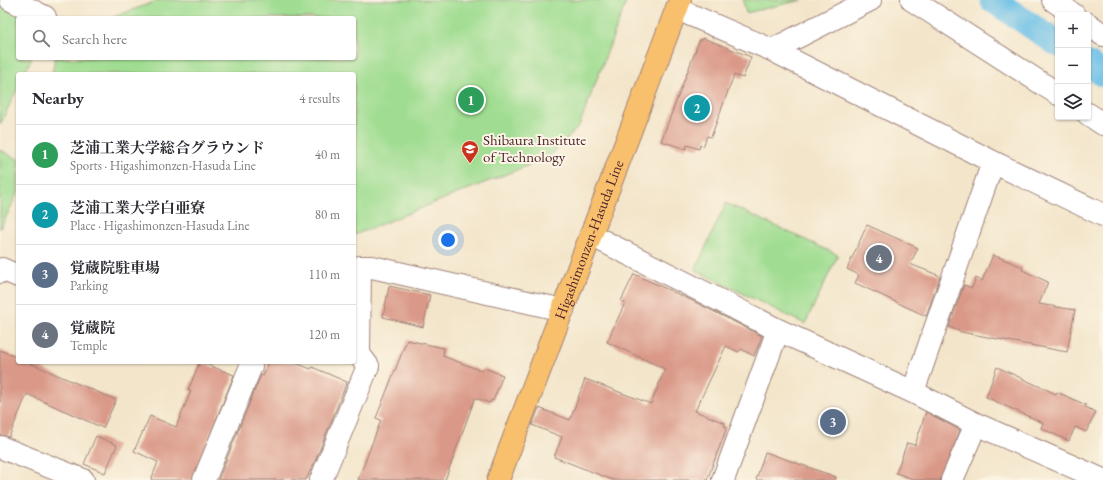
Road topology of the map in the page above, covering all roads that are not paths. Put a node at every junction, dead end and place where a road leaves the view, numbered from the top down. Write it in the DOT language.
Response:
graph roads {
  1 [pos="11,0"];
  2 [pos="870,0"];
  3 [pos="912,0"];
  4 [pos="1052,0"];
  5 [pos="679,4"];
  6 [pos="1070,12"];
  7 [pos="43,16"];
  8 [pos="1091,26"];
  9 [pos="1103,34"];
  10 [pos="772,50"];
  11 [pos="1055,92"];
  12 [pos="1091,116"];
  13 [pos="1103,124"];
  14 [pos="994,162"];
  15 [pos="1103,215"];
  16 [pos="591,235"];
  17 [pos="0,272"];
  18 [pos="16,275"];
  19 [pos="563,310"];
  20 [pos="778,330"];
  21 [pos="356,353"];
  22 [pos="249,364"];
  23 [pos="913,392"];
  24 [pos="976,424"];
  25 [pos="0,447"];
  26 [pos="83,480"];
  27 [pos="204,480"];
  28 [pos="321,480"];
  29 [pos="498,480"];
  30 [pos="723,480"];
  31 [pos="952,480"];
  32 [pos="1103,480"];
  1 -- 7 [label="street"];
  2 -- 10 [label="street"];
  3 -- 11 [label="street"];
  4 -- 6 [label="street"];
  5 -- 10 [label="street"];
  5 -- 16 [label="main road, Higashimonzen-Hasuda Line"];
  8 -- 9 [label="street"];
  10 -- 14 [label="street"];
  12 -- 13 [label="street"];
  14 -- 15 [label="street"];
  14 -- 23 [label="street"];
  16 -- 19 [label="main road, Higashimonzen-Hasuda Line"];
  16 -- 20 [label="street"];
  17 -- 18 [label="street"];
  19 -- 21 [label="street"];
  19 -- 29 [label="main road, Higashimonzen-Hasuda Line"];
  20 -- 23 [label="street"];
  20 -- 30 [label="street"];
  21 -- 28 [label="street"];
  22 -- 27 [label="street"];
  23 -- 24 [label="street"];
  24 -- 31 [label="street"];
  24 -- 32 [label="street"];
  25 -- 26 [label="street"];
}
